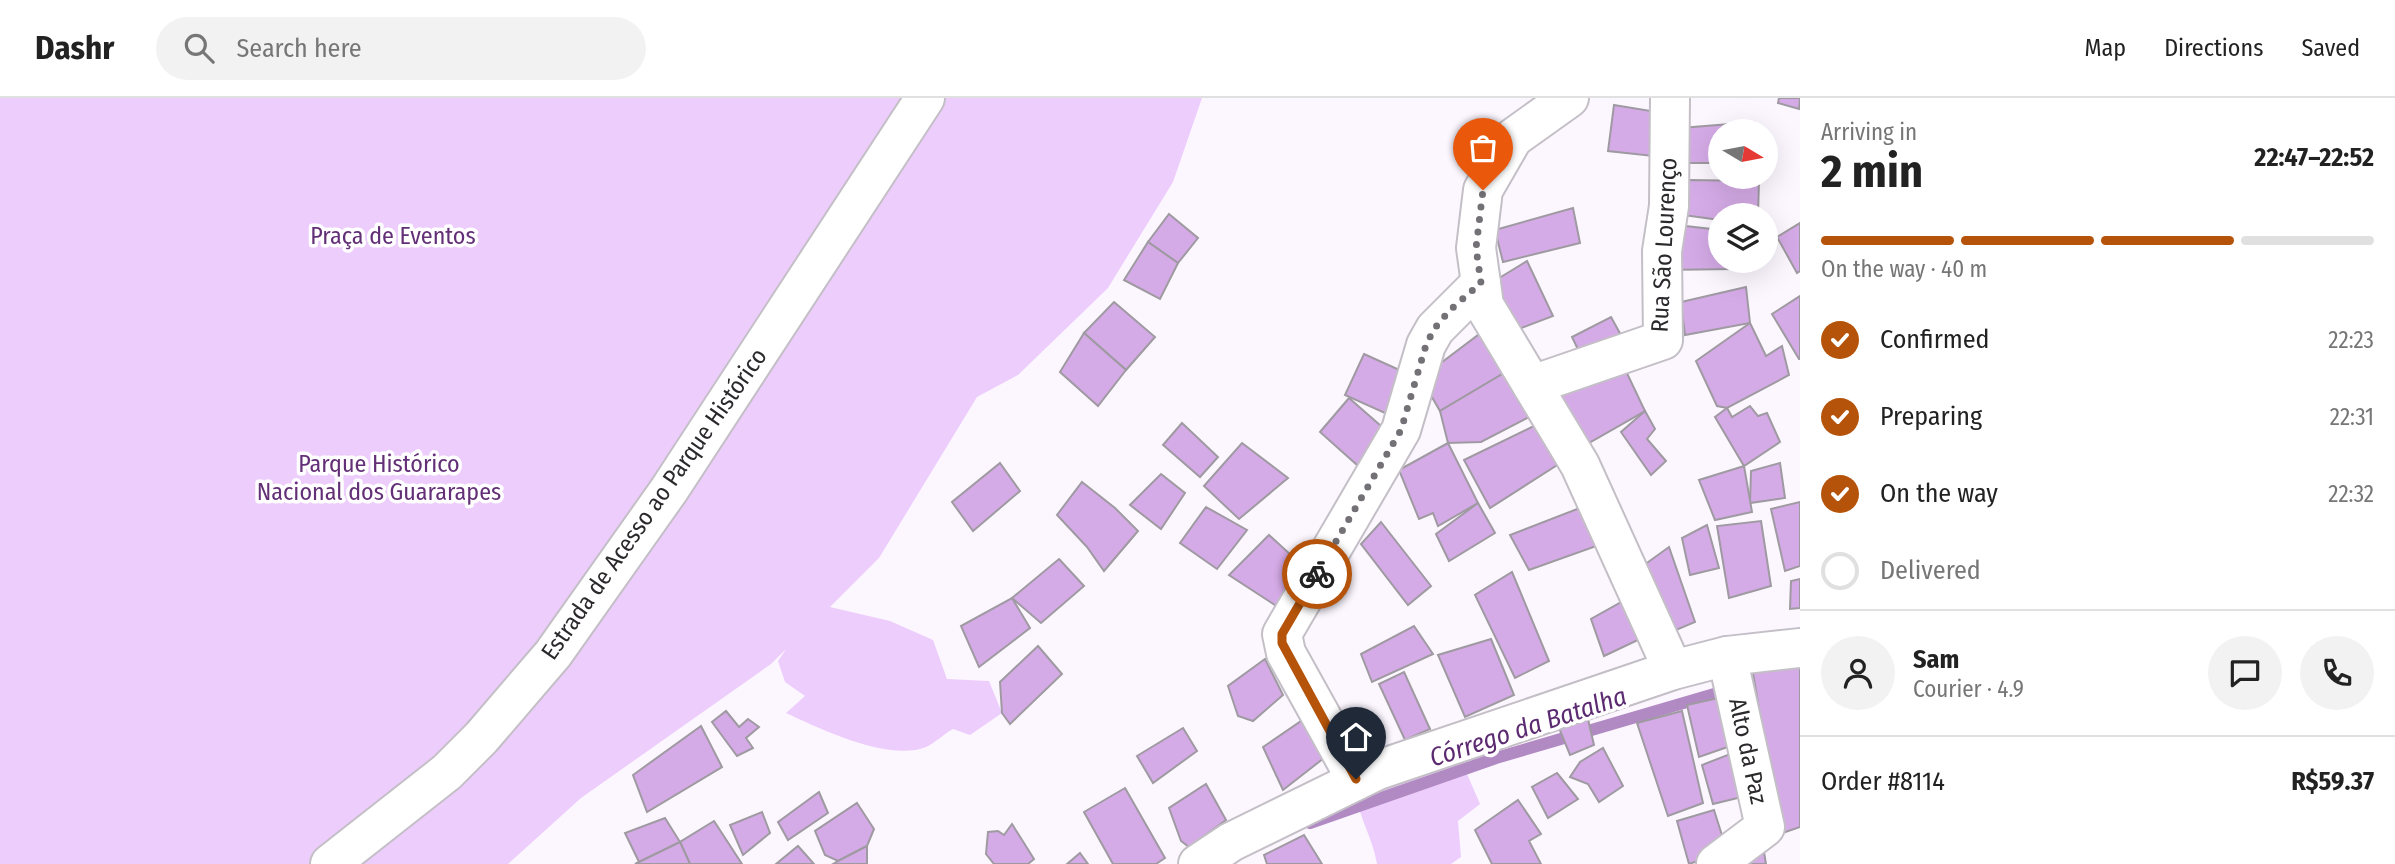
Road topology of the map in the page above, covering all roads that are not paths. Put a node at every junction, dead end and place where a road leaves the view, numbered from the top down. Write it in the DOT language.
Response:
graph roads {
  1 [pos="925,98"];
  2 [pos="1569,98"];
  3 [pos="1681,102"];
  4 [pos="1481,283"];
  5 [pos="1532,385"];
  6 [pos="1800,648"];
  7 [pos="1727,656"];
  8 [pos="1673,670"];
  9 [pos="1356,779"];
  10 [pos="1235,853"];
  11 [pos="330,864"];
  12 [pos="1198,864"];
  13 [pos="1716,864"];
  1 -- 11 [label="street, Estrada de Acesso ao Parque Histórico"];
  2 -- 4 [label="street"];
  3 -- 5 [label="street, Rua São Lourenço"];
  4 -- 5 [label="street"];
  4 -- 9 [label="street"];
  5 -- 8 [label="street"];
  6 -- 7 [label="street"];
  7 -- 8 [label="street"];
  7 -- 13 [label="street, Alto da Paz"];
  8 -- 9 [label="street"];
  9 -- 10 [label="street"];
  10 -- 12 [label="street"];
}
